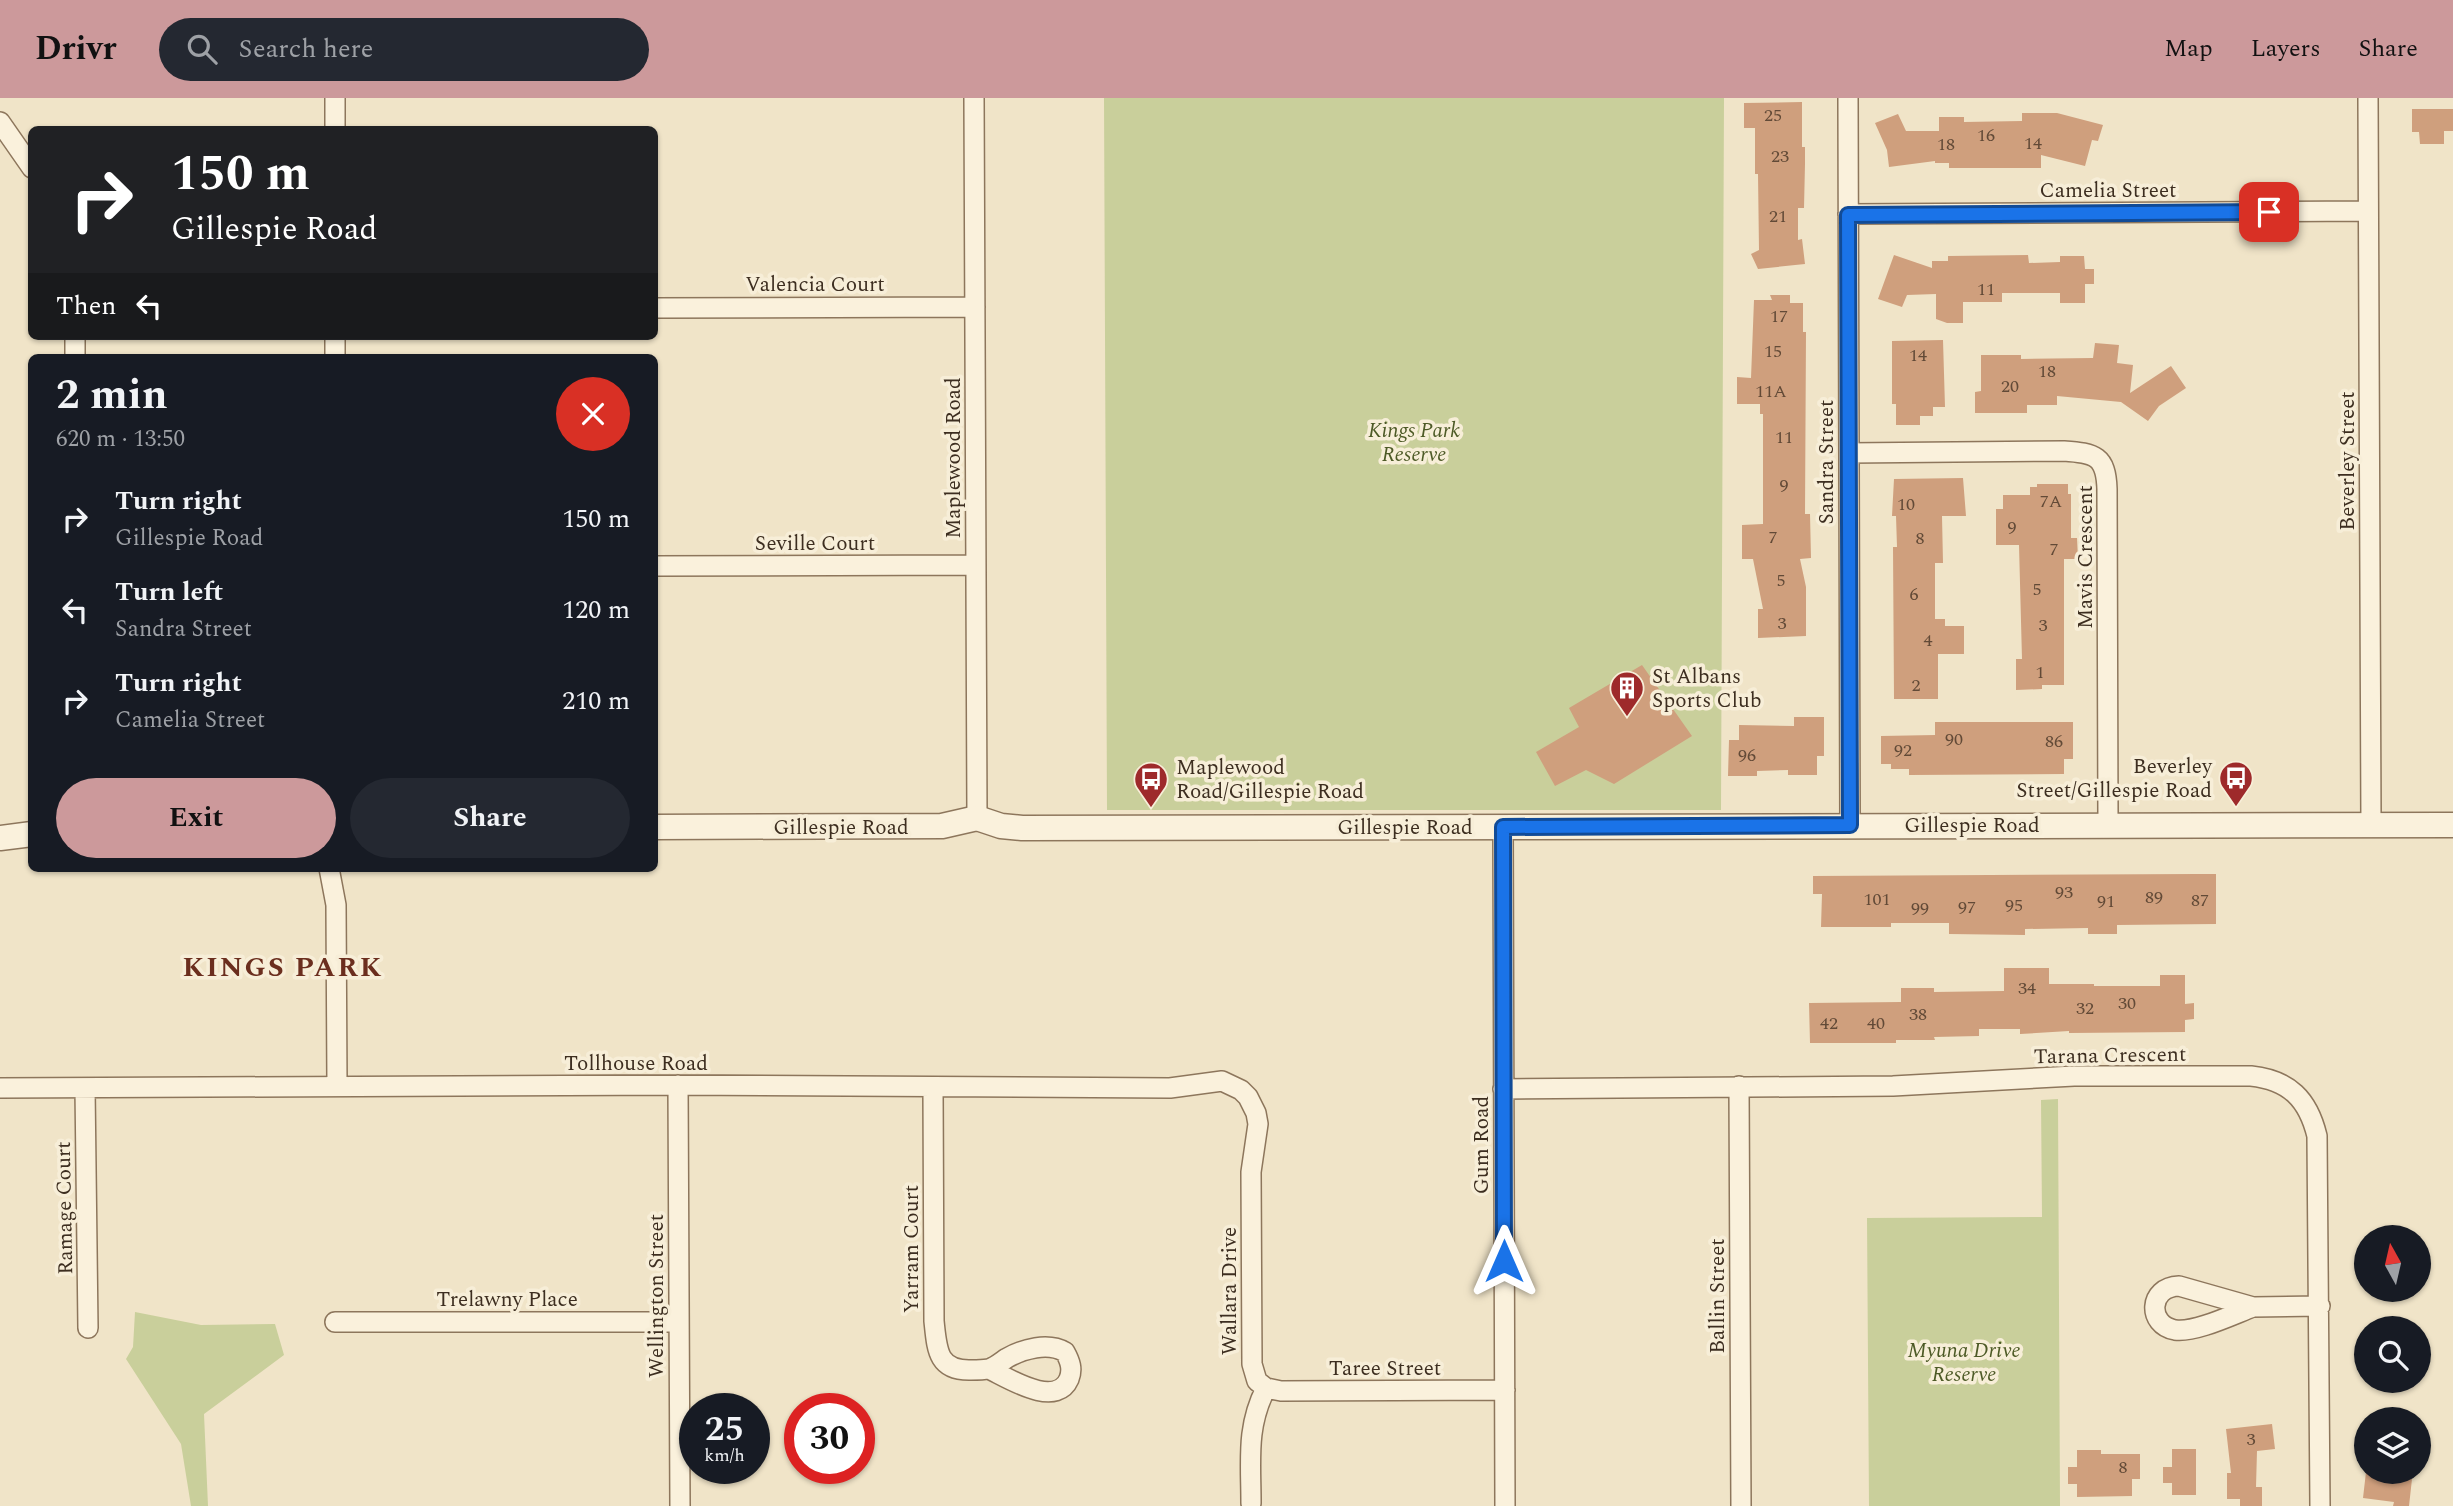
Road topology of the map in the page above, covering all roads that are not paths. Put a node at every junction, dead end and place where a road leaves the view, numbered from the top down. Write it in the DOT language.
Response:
graph roads {
  1 [pos="335,98"];
  2 [pos="974,98"];
  3 [pos="1848,98"];
  4 [pos="2368,98"];
  5 [pos="0,122"];
  6 [pos="335,126"];
  7 [pos="28,162"];
  8 [pos="2368,211"];
  9 [pos="1848,215"];
  10 [pos="975,307"];
  11 [pos="658,308"];
  12 [pos="1849,453"];
  13 [pos="976,565"];
  14 [pos="658,566"];
  15 [pos="977,818"];
  16 [pos="2108,824"];
  17 [pos="2371,824"];
  18 [pos="1850,825"];
  19 [pos="2453,825"];
  20 [pos="658,827"];
  21 [pos="1503,827"];
  22 [pos="28,834"];
  23 [pos="0,838"];
  24 [pos="330,872"];
  25 [pos="342,872"];
  26 [pos="336,905"];
  27 [pos="678,1085"];
  28 [pos="337,1086"];
  29 [pos="1739,1086"];
  30 [pos="0,1088"];
  31 [pos="85,1088"];
  32 [pos="933,1088"];
  33 [pos="1503,1088"];
  34 [pos="1256,1113"];
  35 [pos="2320,1306"];
  36 [pos="2253,1307"];
  37 [pos="335,1322"];
  38 [pos="679,1322"];
  39 [pos="88,1328"];
  40 [pos="989,1369"];
  41 [pos="1266,1388"];
  42 [pos="1505,1390"];
  43 [pos="1251,1503"];
  44 [pos="680,1506"];
  45 [pos="1505,1506"];
  46 [pos="1741,1506"];
  47 [pos="2320,1506"];
  1 -- 6 [label="street"];
  2 -- 10 [label="street, Maplewood Road"];
  3 -- 9 [label="street, Sandra Street"];
  4 -- 8 [label="street, Beverley Street"];
  5 -- 7 [label="street"];
  8 -- 9 [label="street, Camelia Street"];
  8 -- 17 [label="street, Beverley Street"];
  9 -- 12 [label="street, Sandra Street"];
  10 -- 11 [label="street, Valencia Court"];
  10 -- 13 [label="street, Maplewood Road"];
  12 -- 16 [label="street, Mavis Crescent"];
  12 -- 18 [label="street, Sandra Street"];
  13 -- 14 [label="street, Seville Court"];
  13 -- 15 [label="street, Maplewood Road"];
  15 -- 20 [label="street, Gillespie Road"];
  15 -- 21 [label="street, Gillespie Road"];
  16 -- 17 [label="street, Gillespie Road"];
  16 -- 18 [label="street, Gillespie Road"];
  17 -- 19 [label="street, Gillespie Road"];
  18 -- 21 [label="street, Gillespie Road"];
  21 -- 33 [label="street, Gum Road"];
  22 -- 23 [label="street"];
  24 -- 26 [label="street"];
  25 -- 26 [label="street"];
  26 -- 28 [label="street"];
  27 -- 28 [label="street, Tollhouse Road"];
  27 -- 32 [label="street, Tollhouse Road"];
  27 -- 38 [label="street, Wellington Street"];
  28 -- 31 [label="street, Tollhouse Road"];
  29 -- 33 [label="street, Tarana Crescent"];
  29 -- 35 [label="street, Tarana Crescent"];
  29 -- 46 [label="street, Ballin Street"];
  30 -- 31 [label="street, Tollhouse Road"];
  31 -- 39 [label="street, Ramage Court"];
  32 -- 34 [label="street, Tollhouse Road"];
  32 -- 40 [label="street, Yarram Court"];
  33 -- 42 [label="street, Gum Road"];
  34 -- 41 [label="street, Wallara Drive"];
  35 -- 36 [label="street"];
  35 -- 47 [label="street, Tarana Crescent"];
  37 -- 38 [label="street, Trelawny Place"];
  38 -- 44 [label="street, Wellington Street"];
  41 -- 42 [label="street, Taree Street"];
  41 -- 43 [label="street"];
  42 -- 45 [label="street, Gum Road"];
}
